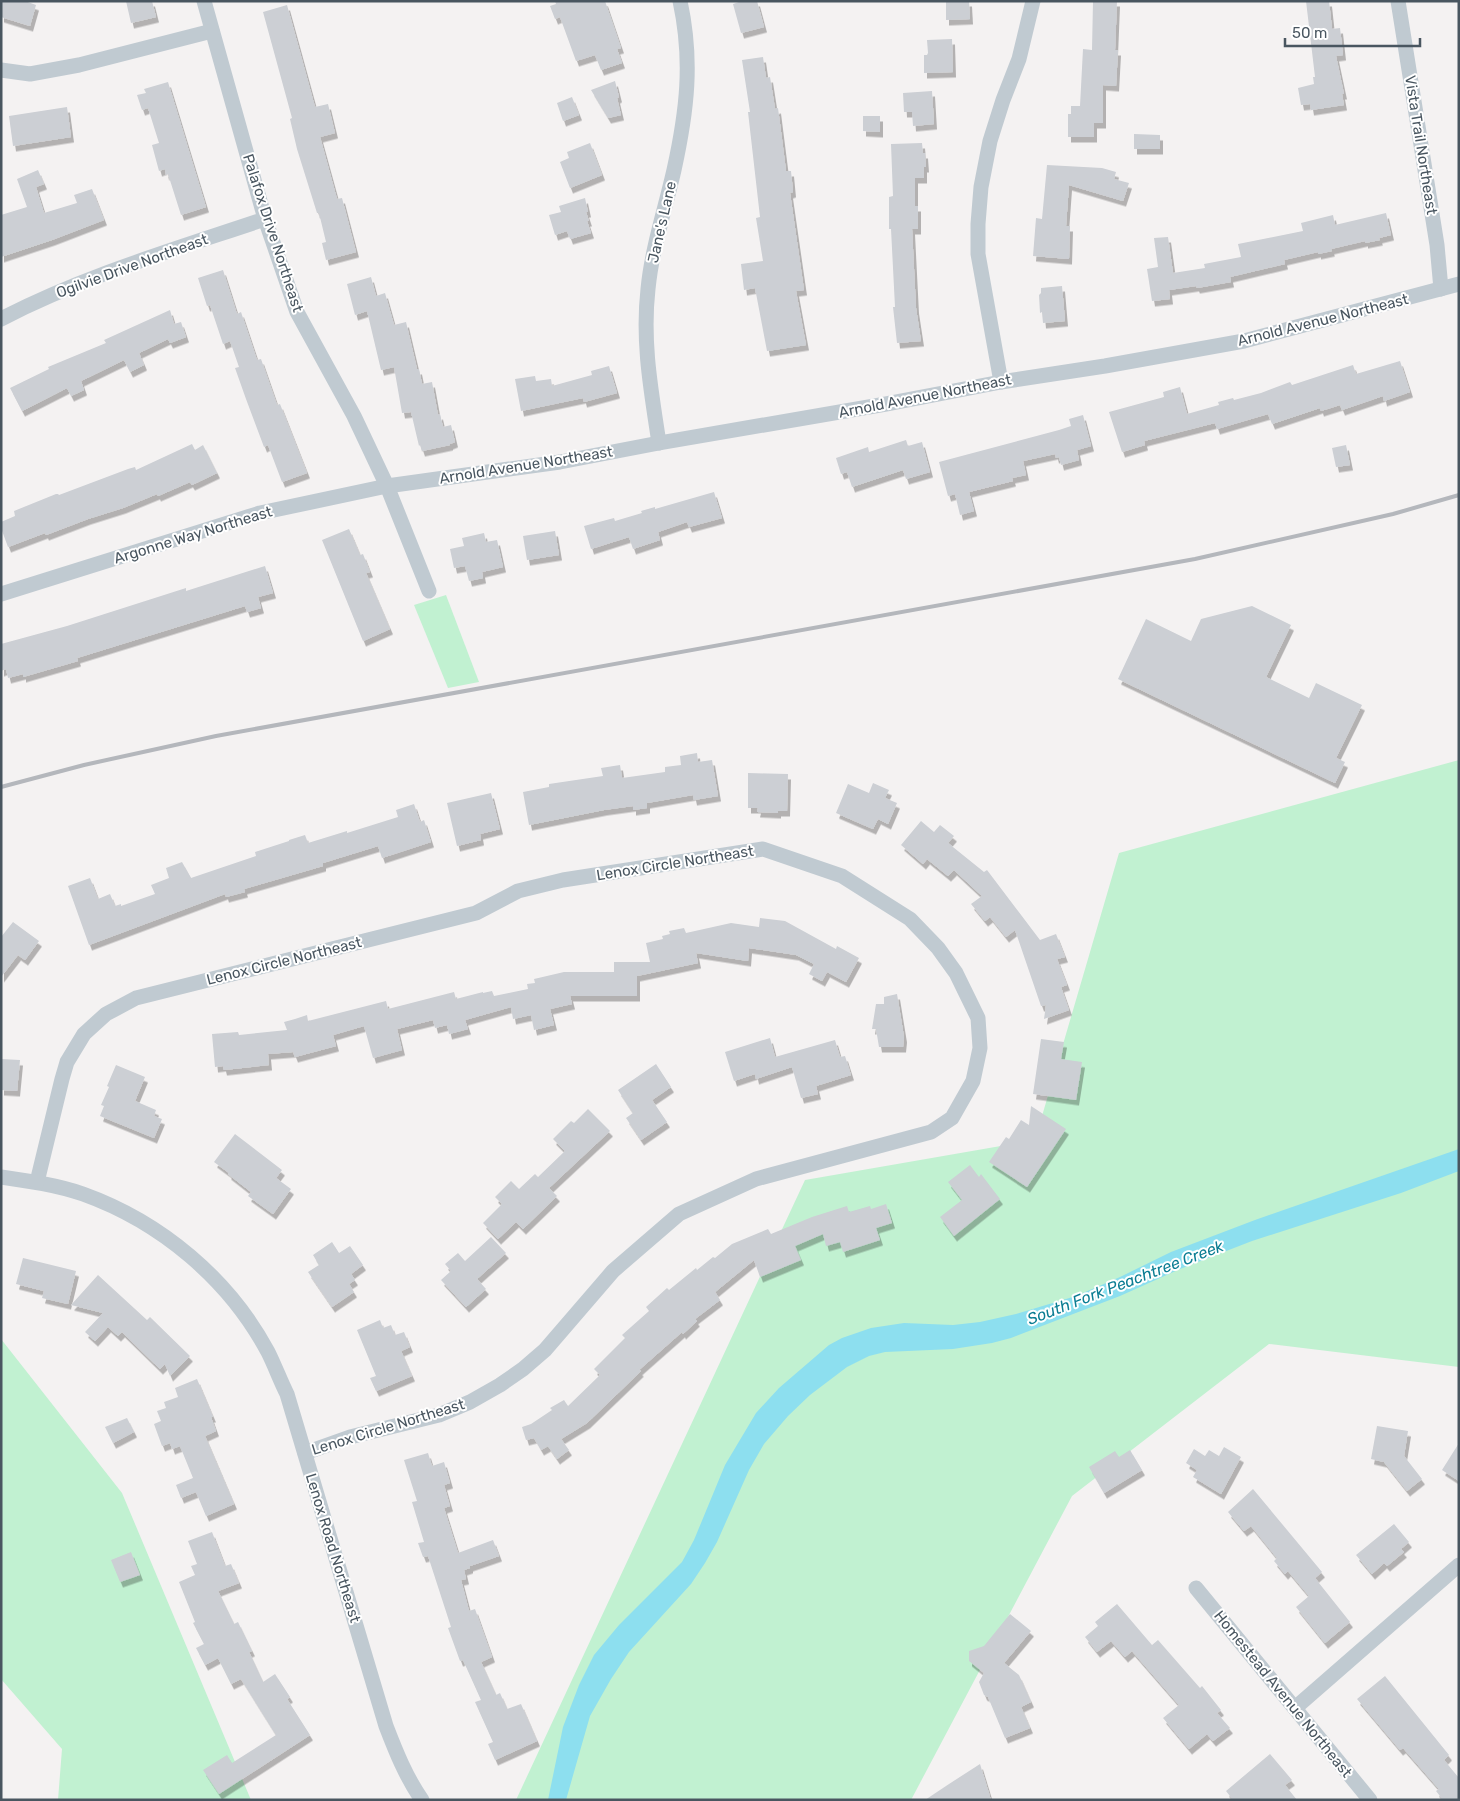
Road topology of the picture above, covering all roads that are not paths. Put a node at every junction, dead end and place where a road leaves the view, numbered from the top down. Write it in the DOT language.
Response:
graph roads {
  1 [pos="204,1"];
  2 [pos="680,1"];
  3 [pos="1033,1"];
  4 [pos="1398,1"];
  5 [pos="212,31"];
  6 [pos="1,70"];
  7 [pos="264,218"];
  8 [pos="1459,284"];
  9 [pos="1441,289"];
  10 [pos="1,319"];
  11 [pos="1001,382"];
  12 [pos="658,443"];
  13 [pos="387,486"];
  14 [pos="430,591"];
  15 [pos="1,594"];
  16 [pos="1,1177"];
  17 [pos="37,1182"];
  18 [pos="305,1453"];
  19 [pos="1459,1565"];
  20 [pos="1196,1588"];
  21 [pos="1295,1708"];
  22 [pos="422,1800"];
  23 [pos="1370,1800"];
  1 -- 5 [label="street, Palafox Drive Northeast"];
  2 -- 12 [label="street, Jane's Lane"];
  3 -- 11 [label="street"];
  4 -- 9 [label="street, Vista Trail Northeast"];
  5 -- 6 [label="street"];
  5 -- 7 [label="street, Palafox Drive Northeast"];
  7 -- 10 [label="street, Ogilvie Drive Northeast"];
  7 -- 13 [label="street, Palafox Drive Northeast"];
  8 -- 9 [label="street, Arnold Avenue Northeast"];
  9 -- 11 [label="street, Arnold Avenue Northeast"];
  11 -- 12 [label="street, Arnold Avenue Northeast"];
  12 -- 13 [label="street, Arnold Avenue Northeast"];
  13 -- 14 [label="street, Palafox Drive Northeast"];
  13 -- 15 [label="street, Argonne Way Northeast"];
  16 -- 17 [label="street, Lenox Road Northeast"];
  17 -- 18 [label="street, Lenox Road Northeast"];
  17 -- 18 [label="street, Lenox Circle Northeast"];
  18 -- 22 [label="street, Lenox Road Northeast"];
  19 -- 21 [label="street"];
  20 -- 21 [label="street, Homestead Avenue Northeast"];
  21 -- 23 [label="street, Homestead Avenue Northeast"];
}
